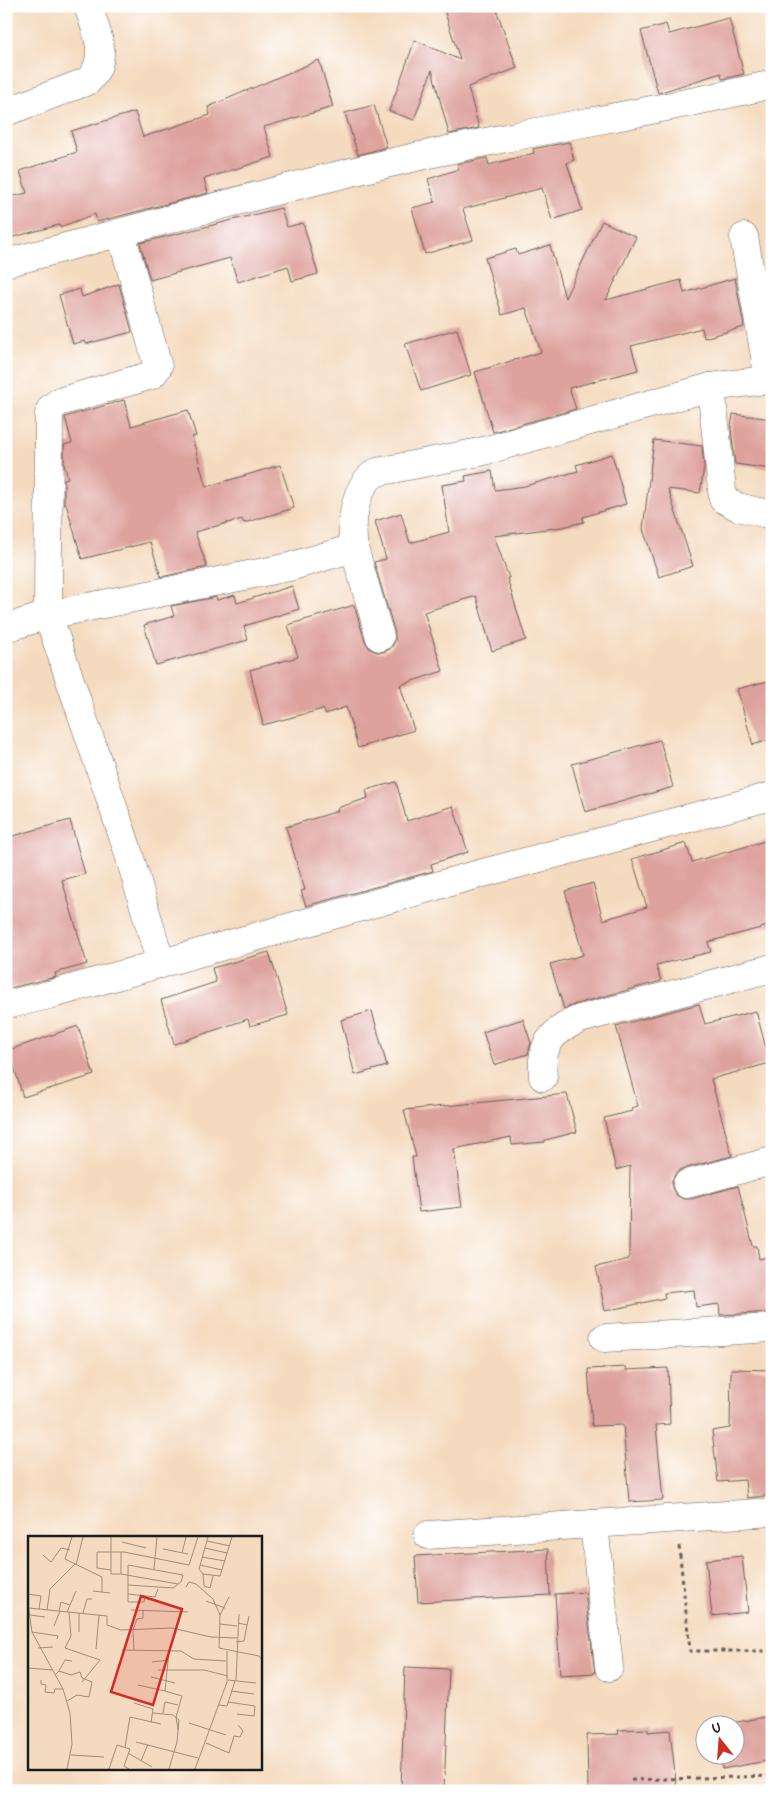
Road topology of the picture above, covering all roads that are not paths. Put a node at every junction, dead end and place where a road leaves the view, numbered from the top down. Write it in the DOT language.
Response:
graph roads {
  1 [pos="88,6"];
  2 [pos="772,84"];
  3 [pos="6,112"];
  4 [pos="121,232"];
  5 [pos="744,237"];
  6 [pos="6,263"];
  7 [pos="771,379"];
  8 [pos="711,387"];
  9 [pos="772,515"];
  10 [pos="354,548"];
  11 [pos="48,615"];
  12 [pos="6,628"];
  13 [pos="380,637"];
  14 [pos="772,796"];
  15 [pos="162,964"];
  16 [pos="772,968"];
  17 [pos="6,1005"];
  18 [pos="543,1077"];
  19 [pos="772,1161"];
  20 [pos="687,1184"];
  21 [pos="772,1328"];
  22 [pos="604,1338"];
  23 [pos="772,1512"];
  24 [pos="594,1524"];
  25 [pos="428,1535"];
  26 [pos="609,1667"];
  1 -- 3 [label="street"];
  2 -- 4 [label="street"];
  4 -- 6 [label="street"];
  4 -- 11 [label="street"];
  5 -- 7 [label="street"];
  7 -- 8 [label="street"];
  8 -- 9 [label="street"];
  8 -- 10 [label="street"];
  10 -- 11 [label="street"];
  10 -- 13 [label="street"];
  11 -- 12 [label="street"];
  11 -- 15 [label="street"];
  14 -- 15 [label="street"];
  15 -- 17 [label="street"];
  16 -- 18 [label="street"];
  19 -- 20 [label="street"];
  21 -- 22 [label="street"];
  23 -- 24 [label="street"];
  24 -- 25 [label="street"];
  24 -- 26 [label="street"];
}
